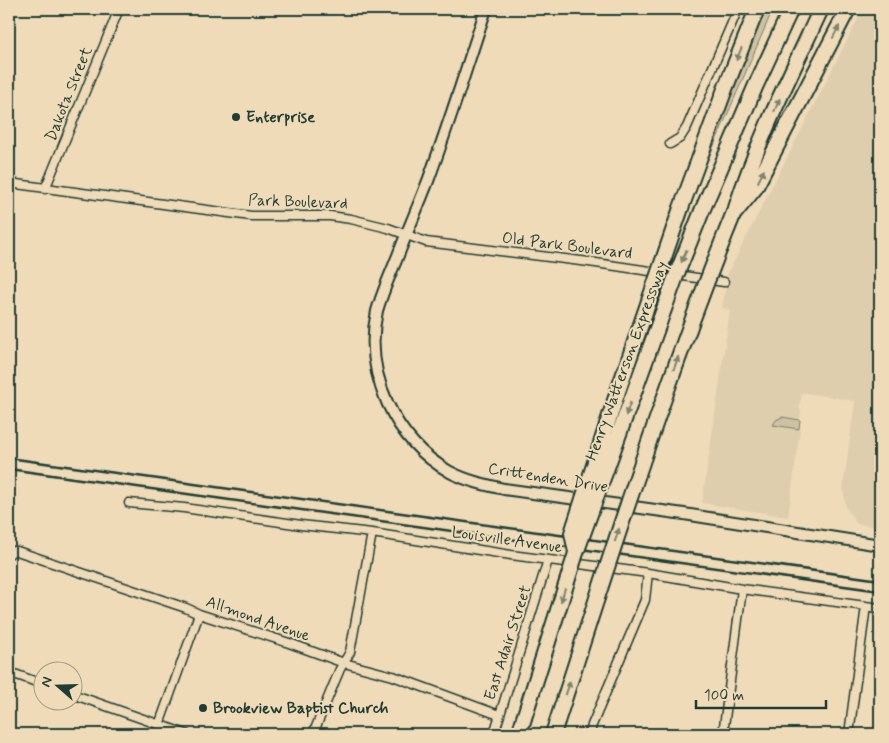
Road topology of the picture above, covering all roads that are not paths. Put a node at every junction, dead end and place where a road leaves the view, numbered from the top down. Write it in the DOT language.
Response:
graph roads {
  1 [pos="119,9"];
  2 [pos="486,9"];
  3 [pos="738,9"];
  4 [pos="757,9"];
  5 [pos="791,9"];
  6 [pos="821,9"];
  7 [pos="848,9"];
  8 [pos="670,144"];
  9 [pos="9,183"];
  10 [pos="45,189"];
  11 [pos="733,216"];
  12 [pos="406,235"];
  13 [pos="724,282"];
  14 [pos="130,503"];
  15 [pos="372,534"];
  16 [pos="880,545"];
  17 [pos="576,553"];
  18 [pos="9,554"];
  19 [pos="548,560"];
  20 [pos="648,573"];
  21 [pos="742,589"];
  22 [pos="866,606"];
  23 [pos="880,608"];
  24 [pos="198,614"];
  25 [pos="344,663"];
  26 [pos="9,672"];
  27 [pos="32,680"];
  28 [pos="82,697"];
  29 [pos="499,715"];
  30 [pos="160,725"];
  31 [pos="186,734"];
  32 [pos="313,734"];
  33 [pos="494,734"];
  34 [pos="519,734"];
  35 [pos="553,734"];
  36 [pos="590,734"];
  37 [pos="723,734"];
  38 [pos="849,734"];
  1 -- 10 [label="street, Dakota Street"];
  2 -- 12 [label="main road"];
  3 -- 8 [label="street"];
  4 -- 17 [label="highway, one-way, bridge"];
  5 -- 17 [label="highway, Henry Watterson Expressway, one-way, bridge"];
  11 -- 6 [label="highway, one-way"];
  11 -- 7 [label="highway, one-way"];
  9 -- 10 [label="street, Park Boulevard"];
  10 -- 12 [label="street, Park Boulevard"];
  35 -- 11 [label="highway, one-way, bridge"];
  12 -- 13 [label="street, Old Park Boulevard"];
  12 -- 16 [label="main road, Crittenden Drive"];
  14 -- 15 [label="street, Louisville Avenue"];
  15 -- 19 [label="street, Louisville Avenue"];
  15 -- 25 [label="street"];
  17 -- 34 [label="highway, Henry Watterson Expressway, one-way, bridge"];
  18 -- 24 [label="street, Allmond Avenue"];
  19 -- 20 [label="street, Louisville Avenue"];
  19 -- 29 [label="street, East Adair Street"];
  20 -- 21 [label="street, Louisville Avenue"];
  20 -- 36 [label="street"];
  21 -- 22 [label="street, Louisville Avenue"];
  21 -- 37 [label="street"];
  22 -- 23 [label="street, Louisville Avenue"];
  22 -- 38 [label="street"];
  24 -- 25 [label="street, Allmond Avenue"];
  24 -- 30 [label="street"];
  25 -- 29 [label="street, Allmond Avenue"];
  25 -- 32 [label="street"];
  26 -- 27 [label="street"];
  28 -- 30 [label="street"];
  29 -- 33 [label="street, East Adair Street"];
  30 -- 31 [label="street"];
}
